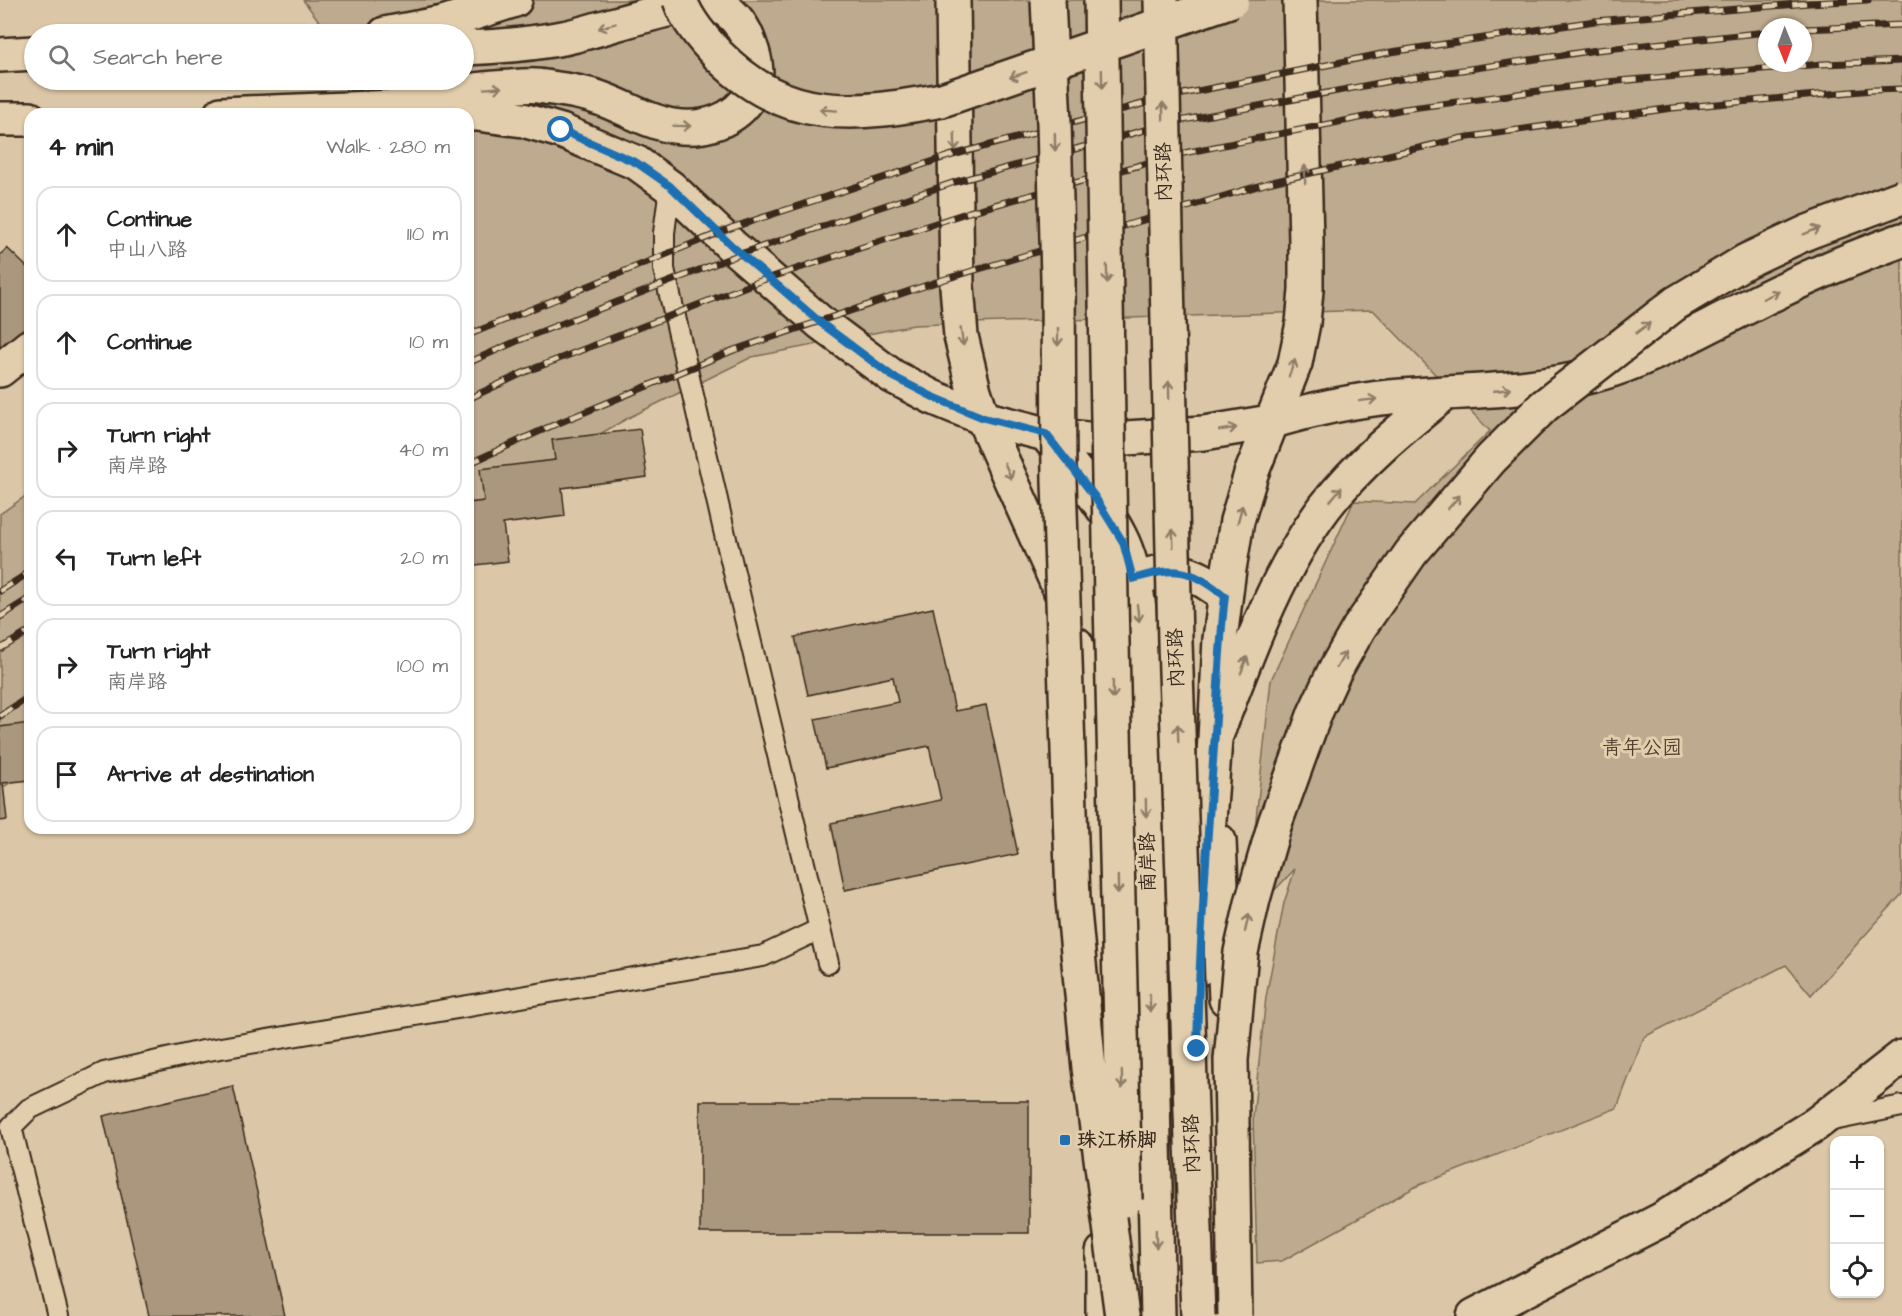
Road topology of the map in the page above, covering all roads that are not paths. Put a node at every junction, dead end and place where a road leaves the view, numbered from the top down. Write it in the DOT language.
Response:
graph roads {
  1 [pos="515,0"];
  2 [pos="680,0"];
  3 [pos="953,0"];
  4 [pos="1048,0"];
  5 [pos="1101,0"];
  6 [pos="1161,0"];
  7 [pos="1232,0"];
  8 [pos="1300,0"];
  9 [pos="438,24"];
  10 [pos="474,48"];
  11 [pos="24,54"];
  12 [pos="0,55"];
  13 [pos="472,90"];
  14 [pos="474,90"];
  15 [pos="395,106"];
  16 [pos="352,108"];
  17 [pos="416,108"];
  18 [pos="474,114"];
  19 [pos="24,118"];
  20 [pos="0,119"];
  21 [pos="670,186"];
  22 [pos="1902,197"];
  23 [pos="1902,240"];
  24 [pos="24,351"];
  25 [pos="0,370"];
  26 [pos="1444,394"];
  27 [pos="984,418"];
  28 [pos="1270,422"];
  29 [pos="1046,434"];
  30 [pos="1133,579"];
  31 [pos="1225,596"];
  32 [pos="1215,739"];
  33 [pos="820,929"];
  34 [pos="828,963"];
  35 [pos="1902,1057"];
  36 [pos="1902,1106"];
  37 [pos="1816,1124"];
  38 [pos="1155,1166"];
  39 [pos="1103,1263"];
  40 [pos="58,1316"];
  41 [pos="1103,1316"];
  42 [pos="1122,1316"];
  43 [pos="1127,1316"];
  44 [pos="1158,1316"];
  45 [pos="1198,1316"];
  46 [pos="1203,1316"];
  47 [pos="1235,1316"];
  48 [pos="1243,1316"];
  49 [pos="1474,1316"];
  1 -- 9 [label="main road"];
  7 -- 2 [label="main road, one-way, bridge"];
  3 -- 27 [label="main road, one-way"];
  4 -- 42 [label="main road, one-way, bridge"];
  5 -- 43 [label="main road, one-way, bridge"];
  45 -- 6 [label="main road, 内环路, one-way, bridge"];
  28 -- 8 [label="main road, one-way"];
  14 -- 10 [label="main road, one-way"];
  11 -- 12 [label="main road"];
  15 -- 13 [label="main road, one-way"];
  15 -- 16 [label="main road"];
  15 -- 17 [label="main road"];
  18 -- 21 [label="main road"];
  19 -- 20 [label="main road"];
  21 -- 27 [label="main road"];
  21 -- 33 [label="lane"];
  47 -- 22 [label="main road, one-way, bridge"];
  26 -- 23 [label="main road, one-way"];
  24 -- 25 [label="main road"];
  28 -- 26 [label="main road, one-way"];
  32 -- 26 [label="main road, one-way"];
  27 -- 29 [label="main road"];
  27 -- 39 [label="main road, one-way"];
  29 -- 28 [label="main road, one-way"];
  31 -- 28 [label="main road, one-way"];
  29 -- 30 [label="main road, 南岸路"];
  30 -- 31 [label="main road"];
  30 -- 38 [label="main road, 南岸路, one-way"];
  31 -- 32 [label="main road"];
  32 -- 46 [label="main road"];
  32 -- 48 [label="main road"];
  33 -- 34 [label="lane"];
  33 -- 40 [label="lane"];
  35 -- 37 [label="main road"];
  36 -- 37 [label="lane"];
  37 -- 49 [label="main road"];
  38 -- 39 [label="main road"];
  38 -- 44 [label="main road, 南岸路, one-way"];
  39 -- 41 [label="main road"];
}
